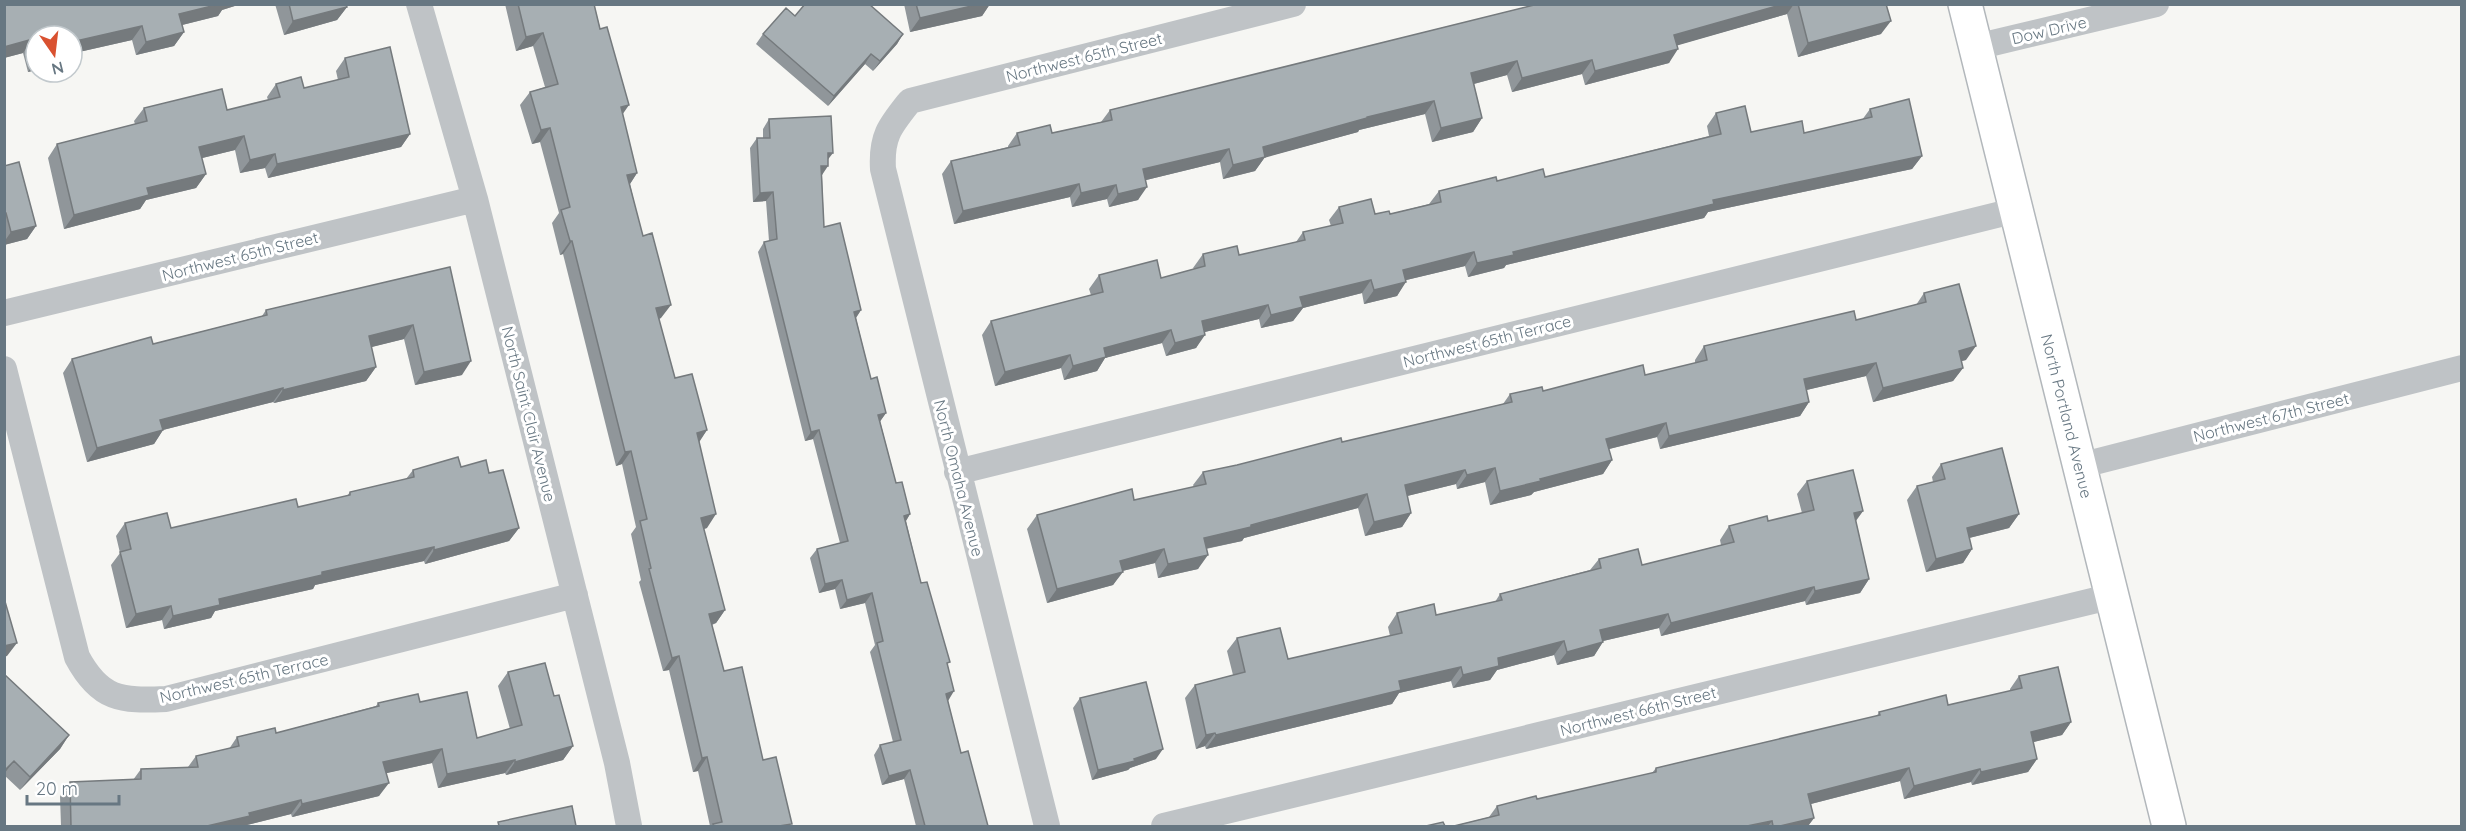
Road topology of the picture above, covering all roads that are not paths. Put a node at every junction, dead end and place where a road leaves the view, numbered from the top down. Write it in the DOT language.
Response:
graph roads {
  1 [pos="419,4"];
  2 [pos="1293,4"];
  3 [pos="1965,4"];
  4 [pos="2156,4"];
  5 [pos="1976,47"];
  6 [pos="887,129"];
  7 [pos="475,199"];
  8 [pos="2017,210"];
  9 [pos="4,314"];
  10 [pos="2462,368"];
  11 [pos="4,369"];
  12 [pos="2079,466"];
  13 [pos="957,472"];
  14 [pos="574,595"];
  15 [pos="2113,596"];
  16 [pos="629,826"];
  17 [pos="1047,826"];
  18 [pos="1164,826"];
  19 [pos="2169,826"];
  1 -- 7 [label="street, North Saint Clair Avenue"];
  2 -- 6 [label="street, Northwest 65th Street"];
  3 -- 5 [label="street, North Portland Avenue"];
  4 -- 5 [label="street, Dow Drive"];
  5 -- 8 [label="street, North Portland Avenue"];
  6 -- 13 [label="street, North Omaha Avenue"];
  7 -- 9 [label="street, Northwest 65th Street"];
  7 -- 14 [label="street, North Saint Clair Avenue"];
  8 -- 12 [label="street, North Portland Avenue"];
  8 -- 13 [label="street, Northwest 65th Terrace"];
  10 -- 12 [label="street, Northwest 67th Street"];
  11 -- 14 [label="street, Northwest 65th Terrace"];
  12 -- 15 [label="street, North Portland Avenue"];
  13 -- 17 [label="street, North Omaha Avenue"];
  14 -- 16 [label="street, North Saint Clair Avenue"];
  15 -- 18 [label="street, Northwest 66th Street"];
  15 -- 19 [label="street, North Portland Avenue"];
}
